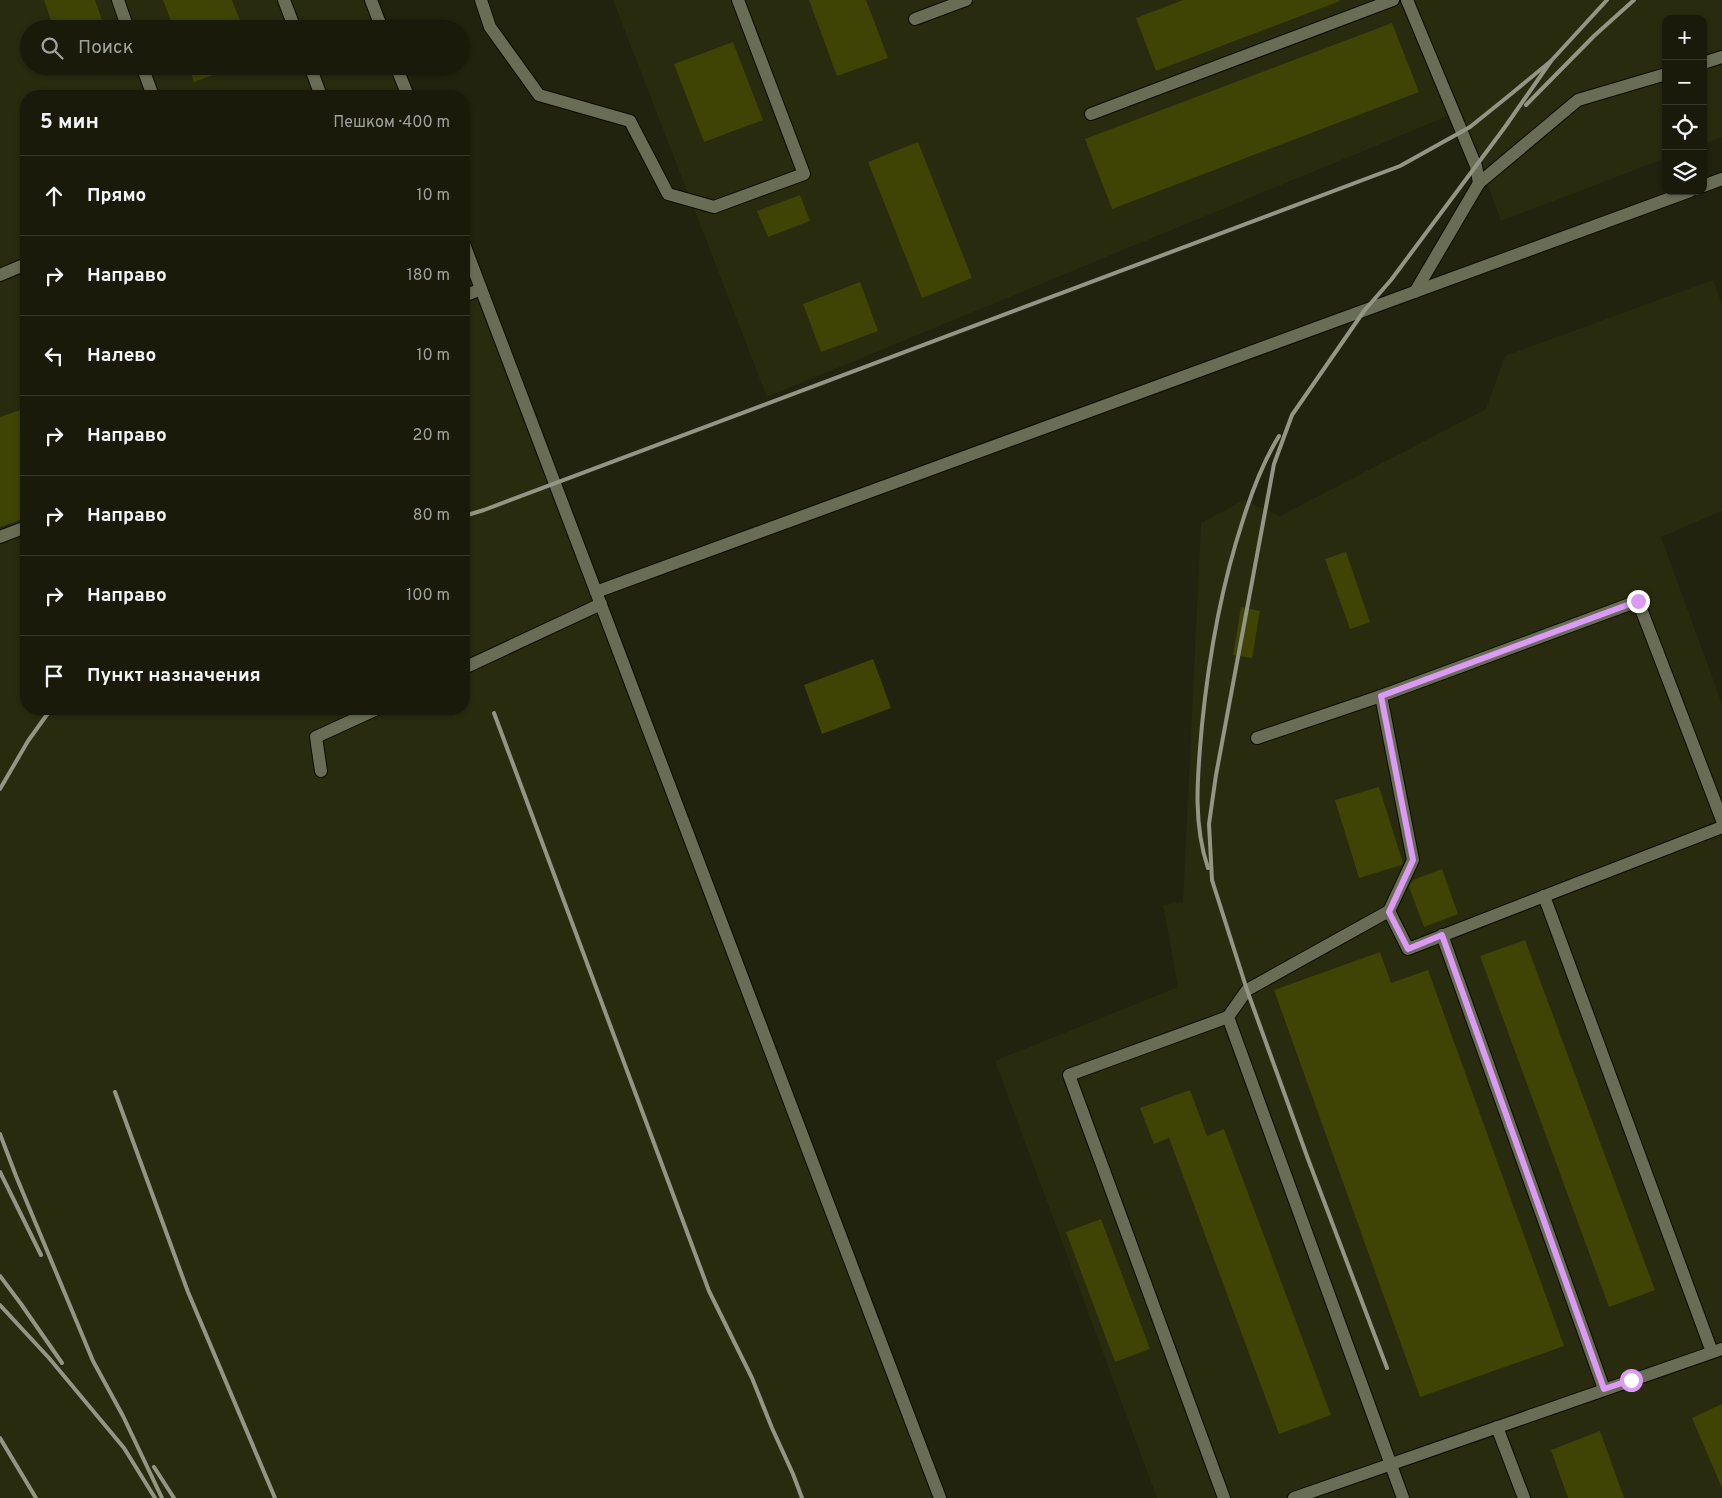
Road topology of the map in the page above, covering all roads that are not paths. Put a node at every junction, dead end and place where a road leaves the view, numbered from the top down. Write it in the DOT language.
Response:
graph roads {
  1 [pos="118,0"];
  2 [pos="284,0"];
  3 [pos="371,0"];
  4 [pos="481,0"];
  5 [pos="738,0"];
  6 [pos="966,0"];
  7 [pos="1394,0"];
  8 [pos="1407,0"];
  9 [pos="916,19"];
  10 [pos="125,20"];
  11 [pos="292,20"];
  12 [pos="379,20"];
  13 [pos="1722,57"];
  14 [pos="1707,62"];
  15 [pos="145,75"];
  16 [pos="313,75"];
  17 [pos="400,75"];
  18 [pos="1662,75"];
  19 [pos="151,90"];
  20 [pos="319,90"];
  21 [pos="406,90"];
  22 [pos="1091,114"];
  23 [pos="1722,180"];
  24 [pos="1479,184"];
  25 [pos="1707,185"];
  26 [pos="1679,195"];
  27 [pos="470,260"];
  28 [pos="20,267"];
  29 [pos="0,275"];
  30 [pos="481,289"];
  31 [pos="1415,292"];
  32 [pos="470,294"];
  33 [pos="20,529"];
  34 [pos="0,537"];
  35 [pos="596,592"];
  36 [pos="601,604"];
  37 [pos="470,665"];
  38 [pos="1381,696"];
  39 [pos="364,715"];
  40 [pos="1257,738"];
  41 [pos="321,771"];
  42 [pos="1722,820"];
  43 [pos="1722,827"];
  44 [pos="1544,896"];
  45 [pos="1389,912"];
  46 [pos="1442,935"];
  47 [pos="1228,1017"];
  48 [pos="1717,1350"];
  49 [pos="1604,1389"];
  50 [pos="1497,1427"];
  51 [pos="1391,1464"];
  52 [pos="940,1498"];
  53 [pos="1224,1498"];
  54 [pos="1294,1498"];
  55 [pos="1403,1498"];
  56 [pos="1524,1498"];
  1 -- 10 [label="street"];
  2 -- 11 [label="street"];
  3 -- 12 [label="street"];
  4 -- 5 [label="street"];
  6 -- 9 [label="street"];
  7 -- 22 [label="street"];
  8 -- 24 [label="street"];
  13 -- 14 [label="street"];
  15 -- 19 [label="street"];
  16 -- 20 [label="street"];
  17 -- 21 [label="street"];
  18 -- 24 [label="street"];
  23 -- 25 [label="street"];
  24 -- 31 [label="street"];
  26 -- 31 [label="street"];
  27 -- 30 [label="street"];
  28 -- 29 [label="street"];
  30 -- 32 [label="street"];
  30 -- 35 [label="street"];
  31 -- 35 [label="street"];
  33 -- 34 [label="street"];
  35 -- 36 [label="street"];
  36 -- 37 [label="street"];
  36 -- 52 [label="street"];
  38 -- 40 [label="street"];
  38 -- 42 [label="street"];
  38 -- 45 [label="street"];
  39 -- 41 [label="street"];
  43 -- 44 [label="street"];
  44 -- 46 [label="street"];
  44 -- 48 [label="street"];
  45 -- 46 [label="street"];
  45 -- 47 [label="street"];
  46 -- 49 [label="street"];
  47 -- 51 [label="street"];
  47 -- 53 [label="street"];
  48 -- 49 [label="street"];
  49 -- 50 [label="street"];
  50 -- 51 [label="street"];
  50 -- 56 [label="street"];
  51 -- 54 [label="street"];
  51 -- 55 [label="street"];
}
